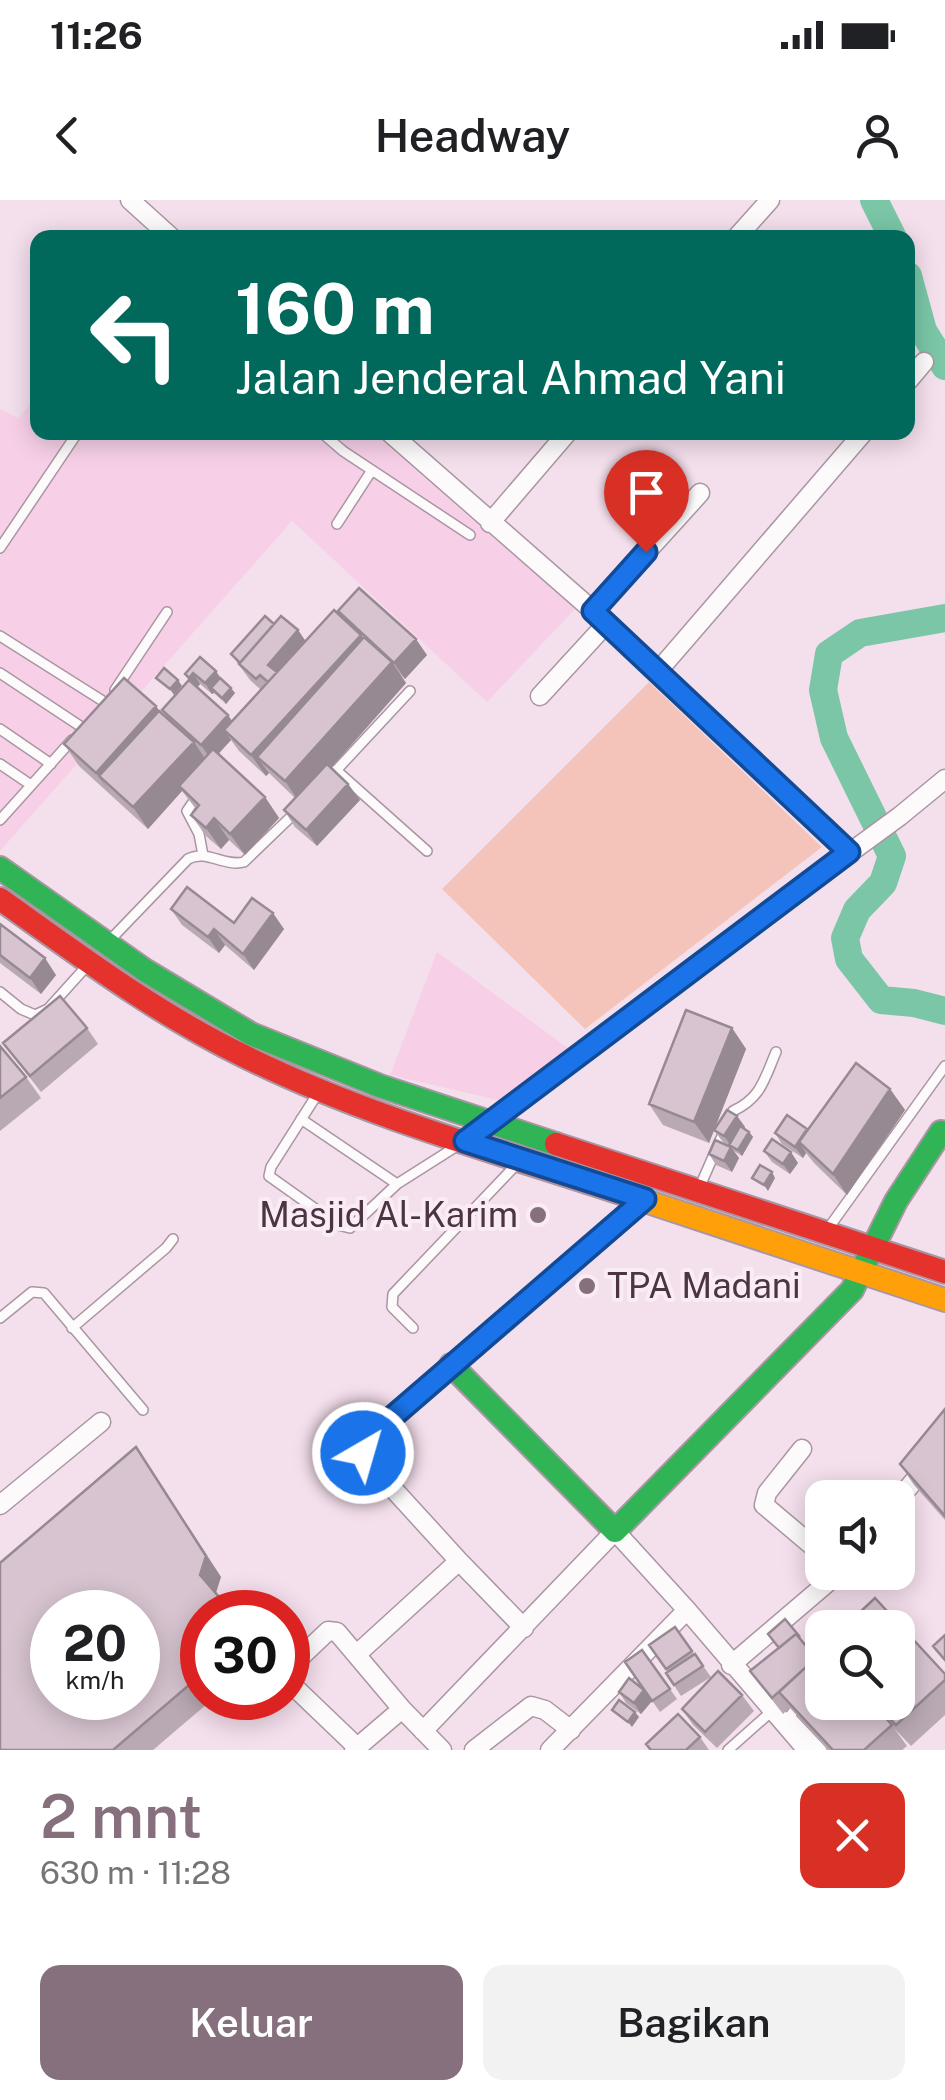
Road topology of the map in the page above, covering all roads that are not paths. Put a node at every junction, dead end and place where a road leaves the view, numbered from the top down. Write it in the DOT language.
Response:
graph roads {
  1 [pos="130,200"];
  2 [pos="770,200"];
  3 [pos="163,230"];
  4 [pos="743,230"];
  5 [pos="924,362"];
  6 [pos="915,373"];
  7 [pos="73,440"];
  8 [pos="332,440"];
  9 [pos="398,440"];
  10 [pos="561,440"];
  11 [pos="857,440"];
  12 [pos="372,470"];
  13 [pos="700,492"];
  14 [pos="490,523"];
  15 [pos="337,524"];
  16 [pos="470,535"];
  17 [pos="0,548"];
  18 [pos="167,612"];
  19 [pos="600,617"];
  20 [pos="0,636"];
  21 [pos="658,670"];
  22 [pos="0,674"];
  23 [pos="410,691"];
  24 [pos="540,696"];
  25 [pos="106,703"];
  26 [pos="84,728"];
  27 [pos="0,729"];
  28 [pos="0,764"];
  29 [pos="51,764"];
  30 [pos="336,770"];
  31 [pos="212,781"];
  32 [pos="324,782"];
  33 [pos="31,785"];
  34 [pos="942,789"];
  35 [pos="300,807"];
  36 [pos="0,820"];
  37 [pos="856,847"];
  38 [pos="428,851"];
  39 [pos="203,855"];
  40 [pos="0,868"];
  41 [pos="0,898"];
  42 [pos="98,953"];
  43 [pos="0,992"];
  44 [pos="776,1052"];
  45 [pos="945,1066"];
  46 [pos="332,1068"];
  47 [pos="320,1090"];
  48 [pos="301,1119"];
  49 [pos="490,1123"];
  50 [pos="941,1132"];
  51 [pos="465,1141"];
  52 [pos="522,1159"];
  53 [pos="397,1184"];
  54 [pos="698,1191"];
  55 [pos="645,1199"];
  56 [pos="825,1232"];
  57 [pos="173,1238"];
  58 [pos="872,1248"];
  59 [pos="945,1272"];
  60 [pos="863,1275"];
  61 [pos="945,1300"];
  62 [pos="0,1318"];
  63 [pos="72,1328"];
  64 [pos="413,1328"];
  65 [pos="451,1365"];
  66 [pos="143,1410"];
  67 [pos="101,1422"];
  68 [pos="945,1444"];
  69 [pos="802,1449"];
  70 [pos="915,1480"];
  71 [pos="0,1505"];
  72 [pos="615,1530"];
  73 [pos="805,1540"];
  74 [pos="459,1561"];
  75 [pos="819,1590"];
  76 [pos="687,1610"];
  77 [pos="524,1628"];
  78 [pos="310,1650"];
  79 [pos="358,1654"];
  80 [pos="731,1665"];
  81 [pos="801,1702"];
  82 [pos="310,1703"];
  83 [pos="402,1709"];
  84 [pos="772,1711"];
  85 [pos="571,1730"];
  86 [pos="429,1743"];
  87 [pos="356,1749"];
  88 [pos="474,1750"];
  89 [pos="550,1750"];
  90 [pos="728,1750"];
  91 [pos="807,1750"];
  92 [pos="822,1750"];
  1 -- 3 [label="street"];
  2 -- 4 [label="street"];
  5 -- 6 [label="street"];
  7 -- 17 [label="lane"];
  8 -- 12 [label="lane"];
  9 -- 14 [label="street"];
  10 -- 14 [label="street"];
  11 -- 21 [label="street"];
  12 -- 15 [label="lane"];
  12 -- 16 [label="lane"];
  13 -- 19 [label="street"];
  14 -- 19 [label="street"];
  18 -- 25 [label="lane"];
  19 -- 21 [label="street"];
  19 -- 24 [label="street"];
  20 -- 25 [label="lane"];
  21 -- 37 [label="street"];
  22 -- 26 [label="lane"];
  23 -- 30 [label="lane"];
  25 -- 26 [label="lane"];
  26 -- 29 [label="lane"];
  27 -- 29 [label="lane"];
  28 -- 33 [label="lane"];
  29 -- 33 [label="lane"];
  30 -- 32 [label="lane"];
  30 -- 38 [label="lane"];
  31 -- 39 [label="lane"];
  33 -- 36 [label="lane"];
  34 -- 37 [label="street"];
  35 -- 39 [label="lane"];
  37 -- 49 [label="street"];
  39 -- 42 [label="lane"];
  40 -- 42 [label="main road"];
  41 -- 42 [label="main road"];
  42 -- 43 [label="lane"];
  42 -- 46 [label="main road"];
  42 -- 47 [label="main road"];
  44 -- 54 [label="lane"];
  45 -- 56 [label="lane"];
  46 -- 47 [label="lane"];
  46 -- 49 [label="main road"];
  47 -- 48 [label="lane"];
  47 -- 51 [label="main road"];
  48 -- 53 [label="lane"];
  48 -- 53 [label="lane"];
  49 -- 51 [label="street"];
  49 -- 54 [label="main road"];
  50 -- 58 [label="main road"];
  51 -- 52 [label="main road"];
  51 -- 53 [label="lane"];
  52 -- 55 [label="main road"];
  52 -- 64 [label="lane"];
  54 -- 56 [label="main road"];
  55 -- 60 [label="main road"];
  55 -- 65 [label="street"];
  56 -- 58 [label="main road"];
  57 -- 63 [label="lane"];
  58 -- 59 [label="main road"];
  58 -- 60 [label="main road"];
  60 -- 61 [label="main road"];
  60 -- 72 [label="main road"];
  62 -- 63 [label="lane"];
  63 -- 66 [label="lane"];
  65 -- 72 [label="main road"];
  65 -- 74 [label="street"];
  67 -- 71 [label="street"];
  68 -- 70 [label="street"];
  69 -- 73 [label="street"];
  72 -- 76 [label="street"];
  72 -- 77 [label="street"];
  74 -- 77 [label="street"];
  74 -- 79 [label="street"];
  75 -- 80 [label="street"];
  76 -- 80 [label="street"];
  76 -- 85 [label="street"];
  77 -- 86 [label="street"];
  78 -- 79 [label="street"];
  79 -- 83 [label="street"];
  80 -- 84 [label="street"];
  81 -- 92 [label="lane"];
  82 -- 87 [label="street"];
  83 -- 86 [label="street"];
  83 -- 87 [label="street"];
  84 -- 90 [label="lane"];
  84 -- 91 [label="street"];
  85 -- 88 [label="street"];
  85 -- 89 [label="street"];
}
